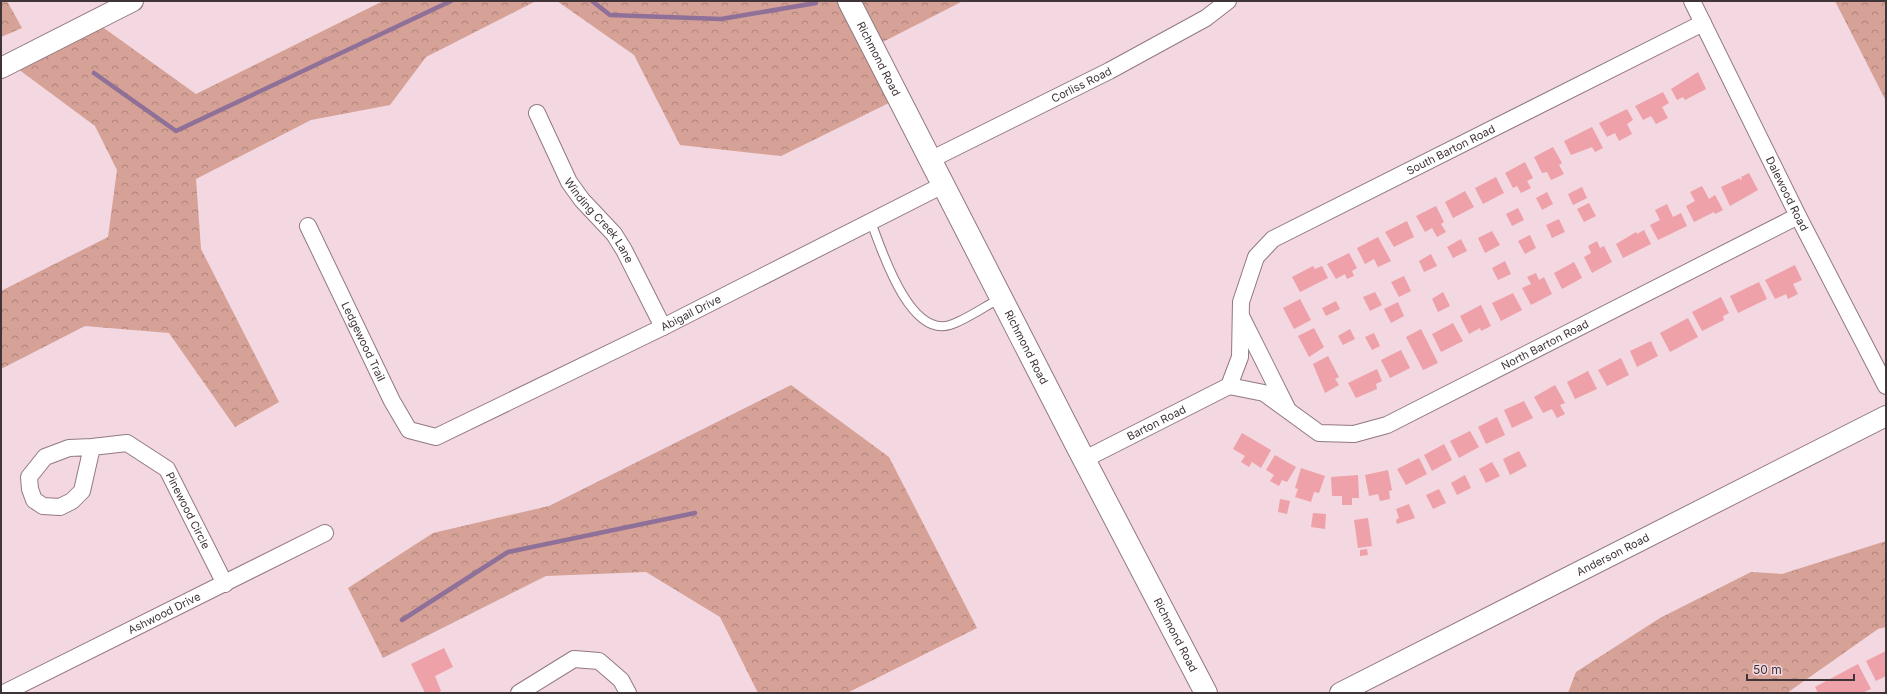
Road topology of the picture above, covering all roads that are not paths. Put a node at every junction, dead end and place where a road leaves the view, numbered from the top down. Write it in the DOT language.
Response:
graph roads {
  1 [pos="133,1"];
  2 [pos="849,1"];
  3 [pos="1228,1"];
  4 [pos="1692,1"];
  5 [pos="1703,23"];
  6 [pos="1,68"];
  7 [pos="537,113"];
  8 [pos="930,160"];
  9 [pos="943,185"];
  10 [pos="1798,216"];
  11 [pos="870,222"];
  12 [pos="308,226"];
  13 [pos="1002,298"];
  14 [pos="1241,314"];
  15 [pos="663,327"];
  16 [pos="1229,386"];
  17 [pos="1886,386"];
  18 [pos="1289,411"];
  19 [pos="1886,416"];
  20 [pos="436,437"];
  21 [pos="92,447"];
  22 [pos="1085,459"];
  23 [pos="325,533"];
  24 [pos="225,584"];
  25 [pos="4,693"];
  26 [pos="519,693"];
  27 [pos="628,693"];
  28 [pos="1206,693"];
  29 [pos="1340,693"];
  1 -- 6 [label="street"];
  2 -- 8 [label="main road, Richmond Road"];
  3 -- 8 [label="street, Corliss Road"];
  4 -- 5 [label="street, Dalewood Road"];
  5 -- 10 [label="street, Dalewood Road"];
  5 -- 14 [label="street, South Barton Road"];
  7 -- 15 [label="street, Winding Creek Lane"];
  8 -- 9 [label="main road, Richmond Road"];
  9 -- 11 [label="street, Abigail Drive"];
  9 -- 13 [label="main road, Richmond Road"];
  10 -- 17 [label="street, Dalewood Road"];
  10 -- 18 [label="street, North Barton Road"];
  11 -- 13 [label="lane"];
  11 -- 15 [label="street, Abigail Drive"];
  12 -- 20 [label="street, Ledgewood Trail"];
  13 -- 22 [label="main road, Richmond Road"];
  14 -- 16 [label="street, South Barton Road"];
  14 -- 18 [label="street, North Barton Road"];
  15 -- 20 [label="street, Abigail Drive"];
  16 -- 18 [label="street, North Barton Road"];
  16 -- 22 [label="street, Barton Road"];
  19 -- 29 [label="street, Anderson Road"];
  21 -- 24 [label="street, Pinewood Circle"];
  22 -- 28 [label="main road, Richmond Road"];
  23 -- 24 [label="street, Ashwood Drive"];
  24 -- 25 [label="street, Ashwood Drive"];
  26 -- 27 [label="street"];
}
